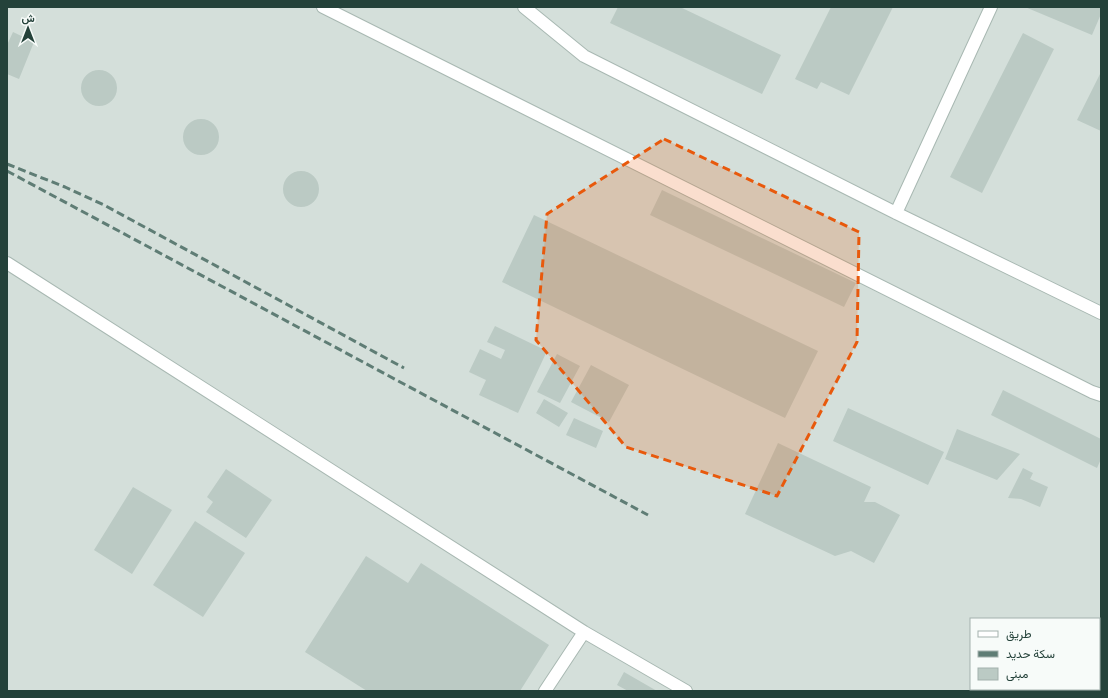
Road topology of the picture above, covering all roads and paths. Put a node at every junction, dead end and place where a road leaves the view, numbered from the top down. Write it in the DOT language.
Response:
graph roads {
  1 [pos="323,7"];
  2 [pos="524,7"];
  3 [pos="991,7"];
  4 [pos="896,213"];
  5 [pos="7,263"];
  6 [pos="1101,313"];
  7 [pos="1101,395"];
  8 [pos="584,632"];
  9 [pos="545,691"];
  10 [pos="686,691"];
  1 -- 7 [label="lane"];
  2 -- 4 [label="lane"];
  3 -- 4 [label="lane"];
  4 -- 6 [label="lane"];
  5 -- 8 [label="lane"];
  8 -- 9 [label="lane"];
  8 -- 10 [label="lane"];
}
